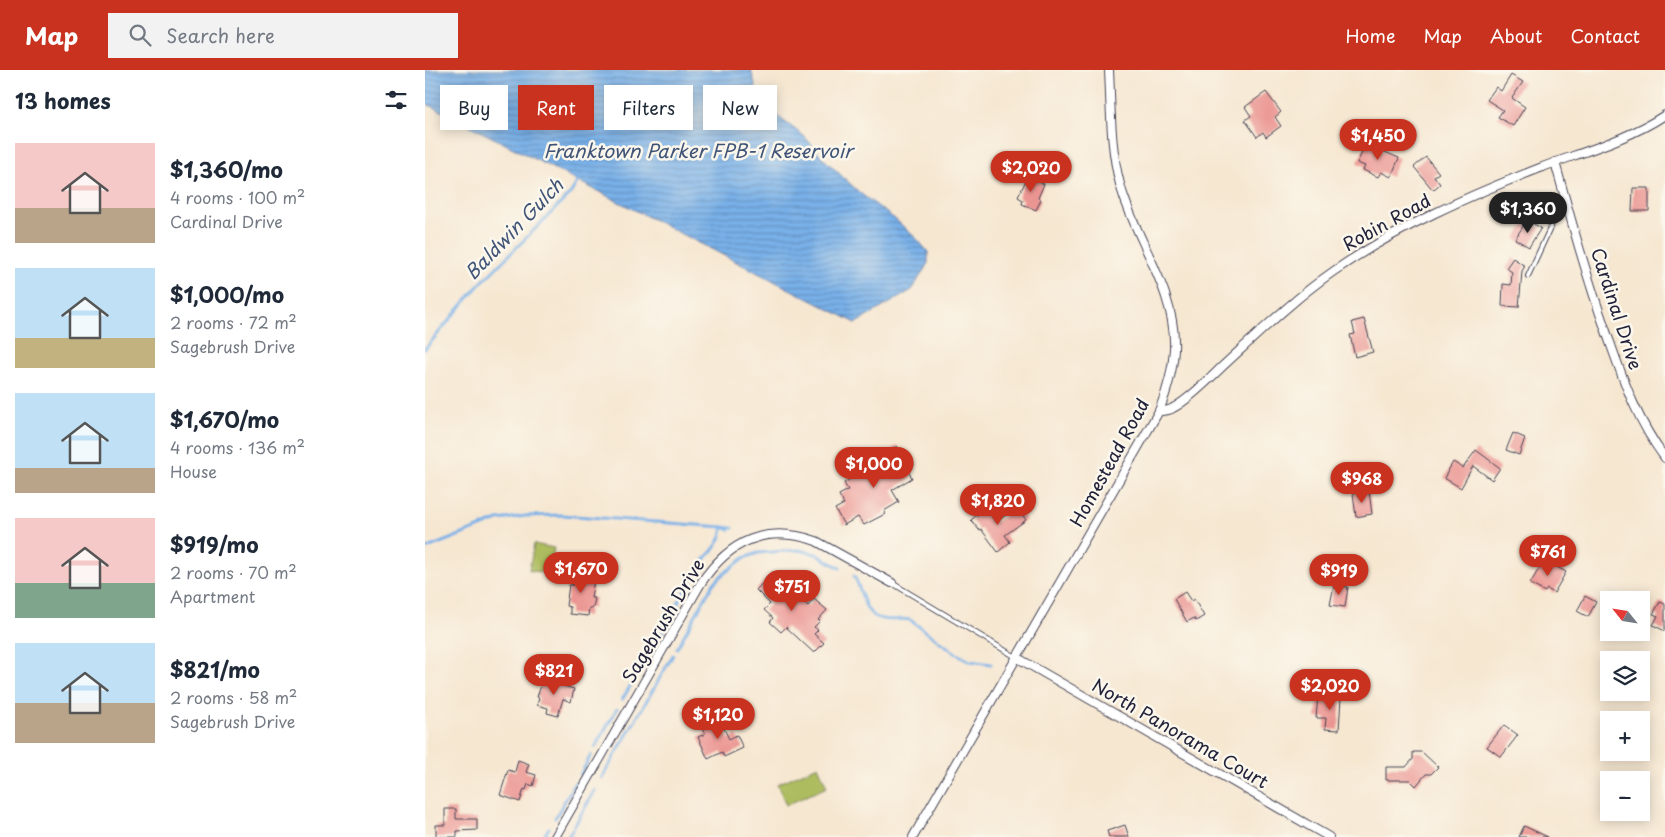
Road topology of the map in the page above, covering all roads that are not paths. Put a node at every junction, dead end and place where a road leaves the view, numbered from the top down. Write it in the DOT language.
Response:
graph roads {
  1 [pos="1109,70"];
  2 [pos="1665,115"];
  3 [pos="1555,162"];
  4 [pos="1567,204"];
  5 [pos="1528,276"];
  6 [pos="1159,411"];
  7 [pos="1665,458"];
  8 [pos="892,583"];
  9 [pos="1016,657"];
  10 [pos="555,837"];
  11 [pos="913,837"];
  12 [pos="1329,837"];
  1 -- 6 [label="street, Homestead Road"];
  2 -- 3 [label="street, Robin Road"];
  3 -- 4 [label="street, Cardinal Drive"];
  3 -- 6 [label="street, Robin Road"];
  4 -- 5 [label="lane"];
  4 -- 7 [label="street, Cardinal Drive"];
  6 -- 9 [label="street, Homestead Road"];
  8 -- 9 [label="lane"];
  8 -- 10 [label="street, Sagebrush Drive"];
  9 -- 11 [label="street, Homestead Road"];
  9 -- 12 [label="street, North Panorama Court"];
}
